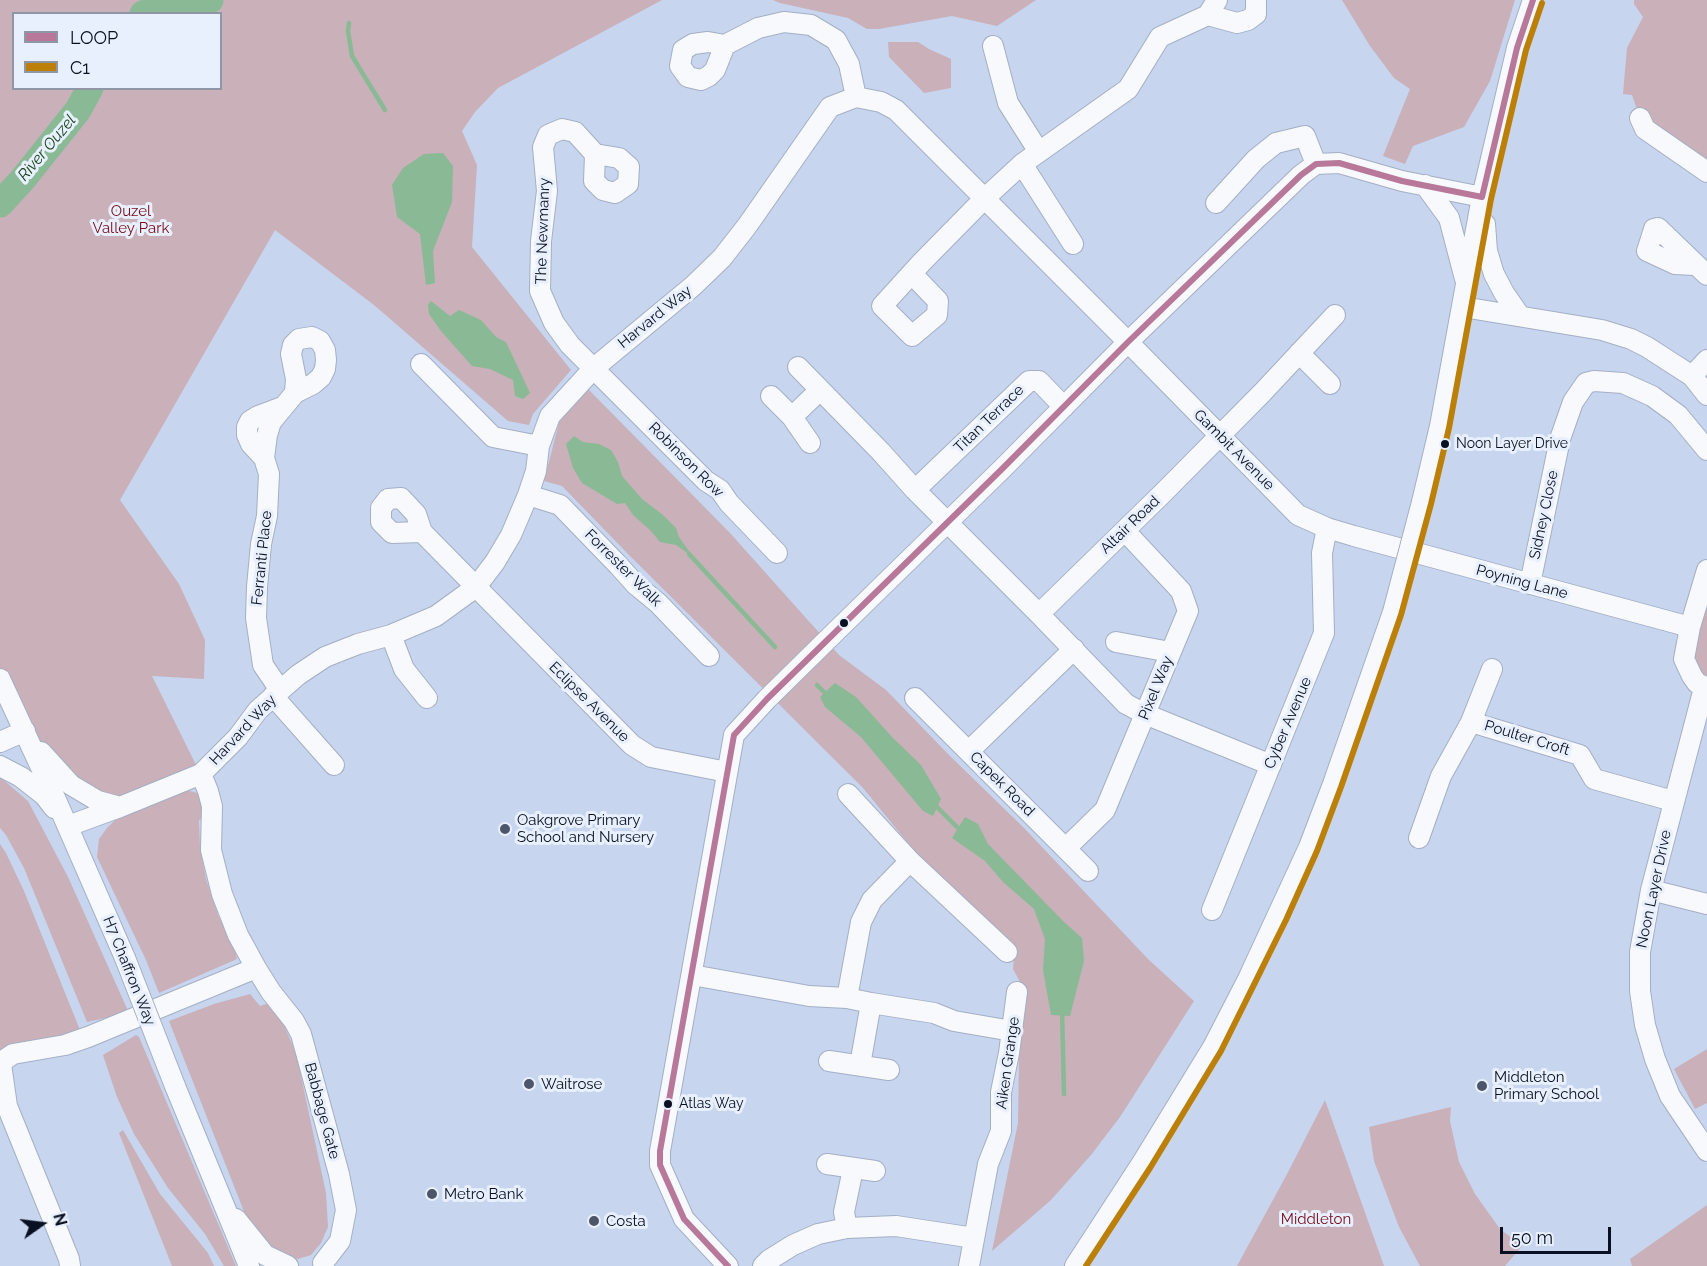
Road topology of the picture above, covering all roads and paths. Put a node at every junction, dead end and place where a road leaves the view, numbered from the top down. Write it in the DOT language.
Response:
graph roads {
  1 [pos="1256,0"];
  2 [pos="1533,0"];
  3 [pos="1213,8"];
  4 [pos="725,45"];
  5 [pos="993,46"];
  6 [pos="856,97"];
  7 [pos="1640,118"];
  8 [pos="1039,152"];
  9 [pos="595,154"];
  10 [pos="1022,164"];
  11 [pos="1316,164"];
  12 [pos="1707,172"];
  13 [pos="1425,185"];
  14 [pos="1482,197"];
  15 [pos="984,199"];
  16 [pos="1216,203"];
  17 [pos="1073,244"];
  18 [pos="912,274"];
  19 [pos="1467,284"];
  20 [pos="1463,307"];
  21 [pos="1335,315"];
  22 [pos="1520,316"];
  23 [pos="1128,342"];
  24 [pos="1299,353"];
  25 [pos="1707,360"];
  26 [pos="421,364"];
  27 [pos="798,367"];
  28 [pos="594,368"];
  29 [pos="1692,376"];
  30 [pos="1330,384"];
  31 [pos="820,390"];
  32 [pos="1707,395"];
  33 [pos="771,396"];
  34 [pos="288,400"];
  35 [pos="1064,407"];
  36 [pos="792,417"];
  37 [pos="1219,436"];
  38 [pos="810,443"];
  39 [pos="539,446"];
  40 [pos="1707,450"];
  41 [pos="915,490"];
  42 [pos="528,495"];
  43 [pos="947,522"];
  44 [pos="1327,528"];
  45 [pos="1125,531"];
  46 [pos="422,532"];
  47 [pos="1354,536"];
  48 [pos="777,553"];
  49 [pos="1707,570"];
  50 [pos="1530,584"];
  51 [pos="476,587"];
  52 [pos="1039,614"];
  53 [pos="1690,627"];
  54 [pos="391,635"];
  55 [pos="1116,642"];
  56 [pos="1074,649"];
  57 [pos="1170,652"];
  58 [pos="709,656"];
  59 [pos="1492,669"];
  60 [pos="0,679"];
  61 [pos="1706,688"];
  62 [pos="276,693"];
  63 [pos="426,698"];
  64 [pos="915,698"];
  65 [pos="1145,714"];
  66 [pos="1471,722"];
  67 [pos="27,735"];
  68 [pos="0,742"];
  69 [pos="969,752"];
  70 [pos="334,765"];
  71 [pos="1271,765"];
  72 [pos="0,766"];
  73 [pos="727,772"];
  74 [pos="201,774"];
  75 [pos="848,794"];
  76 [pos="1674,801"];
  77 [pos="120,807"];
  78 [pos="68,825"];
  79 [pos="1419,838"];
  80 [pos="1066,848"];
  81 [pos="910,861"];
  82 [pos="1088,871"];
  83 [pos="1651,890"];
  84 [pos="1707,904"];
  85 [pos="1212,910"];
  86 [pos="1007,952"];
  87 [pos="256,968"];
  88 [pos="692,975"];
  89 [pos="1017,992"];
  90 [pos="847,998"];
  91 [pos="871,1003"];
  92 [pos="1012,1031"];
  93 [pos="829,1061"];
  94 [pos="1,1064"];
  95 [pos="860,1065"];
  96 [pos="889,1070"];
  97 [pos="1707,1151"];
  98 [pos="827,1164"];
  99 [pos="853,1169"];
  100 [pos="875,1171"];
  101 [pos="224,1205"];
  102 [pos="847,1228"];
  103 [pos="974,1238"];
  104 [pos="320,1265"];
  105 [pos="70,1266"];
  106 [pos="249,1266"];
  107 [pos="288,1266"];
  108 [pos="728,1266"];
  109 [pos="763,1266"];
  110 [pos="969,1266"];
  111 [pos="1075,1266"];
  1 -- 3 [label="street"];
  2 -- 14 [label="street"];
  3 -- 8 [label="street"];
  4 -- 6 [label="street"];
  5 -- 8 [label="street"];
  6 -- 15 [label="street"];
  6 -- 28 [label="street, Harvard Way"];
  7 -- 12 [label="street"];
  8 -- 10 [label="street"];
  9 -- 28 [label="street, The Newmanry"];
  10 -- 15 [label="street"];
  10 -- 17 [label="street"];
  11 -- 13 [label="street"];
  11 -- 16 [label="street"];
  11 -- 23 [label="street"];
  13 -- 14 [label="street"];
  13 -- 19 [label="street"];
  14 -- 19 [label="street"];
  14 -- 22 [label="street"];
  15 -- 18 [label="street"];
  15 -- 23 [label="street"];
  19 -- 20 [label="street"];
  20 -- 22 [label="street"];
  20 -- 111 [label="street, bridge"];
  21 -- 24 [label="street, Altair Road"];
  22 -- 29 [label="street"];
  23 -- 35 [label="street"];
  23 -- 37 [label="street, Gambit Avenue"];
  24 -- 30 [label="street"];
  24 -- 37 [label="street, Altair Road"];
  25 -- 29 [label="street"];
  26 -- 39 [label="street"];
  27 -- 31 [label="street"];
  28 -- 39 [label="street, Harvard Way"];
  28 -- 48 [label="street, Robinson Row"];
  29 -- 32 [label="street"];
  31 -- 36 [label="street"];
  31 -- 41 [label="street"];
  33 -- 36 [label="street"];
  34 -- 62 [label="street, Ferranti Place"];
  35 -- 41 [label="street, Titan Terrace"];
  35 -- 43 [label="street"];
  36 -- 38 [label="street"];
  37 -- 44 [label="street, Gambit Avenue"];
  37 -- 45 [label="street, Altair Road"];
  39 -- 42 [label="street, Harvard Way"];
  40 -- 50 [label="street, Sidney Close"];
  41 -- 43 [label="street"];
  42 -- 51 [label="street, Harvard Way"];
  42 -- 58 [label="street, Forrester Walk"];
  43 -- 52 [label="street"];
  43 -- 73 [label="street"];
  44 -- 47 [label="street, Gambit Avenue"];
  44 -- 71 [label="street, Cyber Avenue"];
  45 -- 52 [label="street, Altair Road"];
  45 -- 57 [label="street, Pixel Way"];
  46 -- 51 [label="street, Eclipse Avenue"];
  47 -- 50 [label="street, Poyning Lane"];
  49 -- 53 [label="street, Noon Layer Drive"];
  50 -- 53 [label="street, Poyning Lane"];
  51 -- 54 [label="street, Harvard Way"];
  51 -- 73 [label="street, Eclipse Avenue"];
  52 -- 56 [label="street"];
  53 -- 61 [label="street, Noon Layer Drive"];
  54 -- 62 [label="street, Harvard Way"];
  54 -- 63 [label="street"];
  55 -- 57 [label="street"];
  56 -- 65 [label="street"];
  56 -- 69 [label="street"];
  57 -- 65 [label="street, Pixel Way"];
  59 -- 66 [label="street, Poulter Croft"];
  60 -- 67 [label="street, H7 Chaffron Way"];
  61 -- 76 [label="street, Noon Layer Drive"];
  62 -- 70 [label="street, Ferranti Place"];
  62 -- 74 [label="street, Harvard Way"];
  64 -- 69 [label="street, Capek Road"];
  65 -- 71 [label="street"];
  65 -- 80 [label="street, Pixel Way"];
  66 -- 76 [label="street, Poulter Croft"];
  66 -- 79 [label="street, Poulter Croft"];
  67 -- 68 [label="street"];
  67 -- 77 [label="street"];
  67 -- 78 [label="street, H7 Chaffron Way"];
  69 -- 80 [label="street, Capek Road"];
  71 -- 85 [label="street, Cyber Avenue"];
  72 -- 78 [label="street"];
  73 -- 88 [label="street"];
  74 -- 77 [label="street"];
  74 -- 87 [label="street, Babbage Gate"];
  75 -- 81 [label="street"];
  76 -- 83 [label="street, Noon Layer Drive"];
  77 -- 78 [label="street"];
  78 -- 101 [label="street, H7 Chaffron Way, bridge"];
  80 -- 82 [label="street, Capek Road"];
  81 -- 86 [label="street"];
  81 -- 90 [label="street"];
  83 -- 84 [label="street"];
  83 -- 97 [label="street, Noon Layer Drive"];
  87 -- 94 [label="street"];
  87 -- 104 [label="street, Babbage Gate"];
  88 -- 90 [label="street"];
  88 -- 108 [label="street"];
  89 -- 92 [label="street, Aiken Grange"];
  90 -- 91 [label="street"];
  91 -- 92 [label="street"];
  91 -- 95 [label="street"];
  92 -- 103 [label="street, Aiken Grange"];
  93 -- 95 [label="street"];
  94 -- 105 [label="street"];
  95 -- 96 [label="street"];
  98 -- 99 [label="street"];
  99 -- 100 [label="street"];
  99 -- 102 [label="street"];
  101 -- 106 [label="street, H7 Chaffron Way"];
  101 -- 107 [label="street"];
  102 -- 103 [label="street"];
  102 -- 109 [label="street"];
  103 -- 110 [label="street, Aiken Grange"];
}
